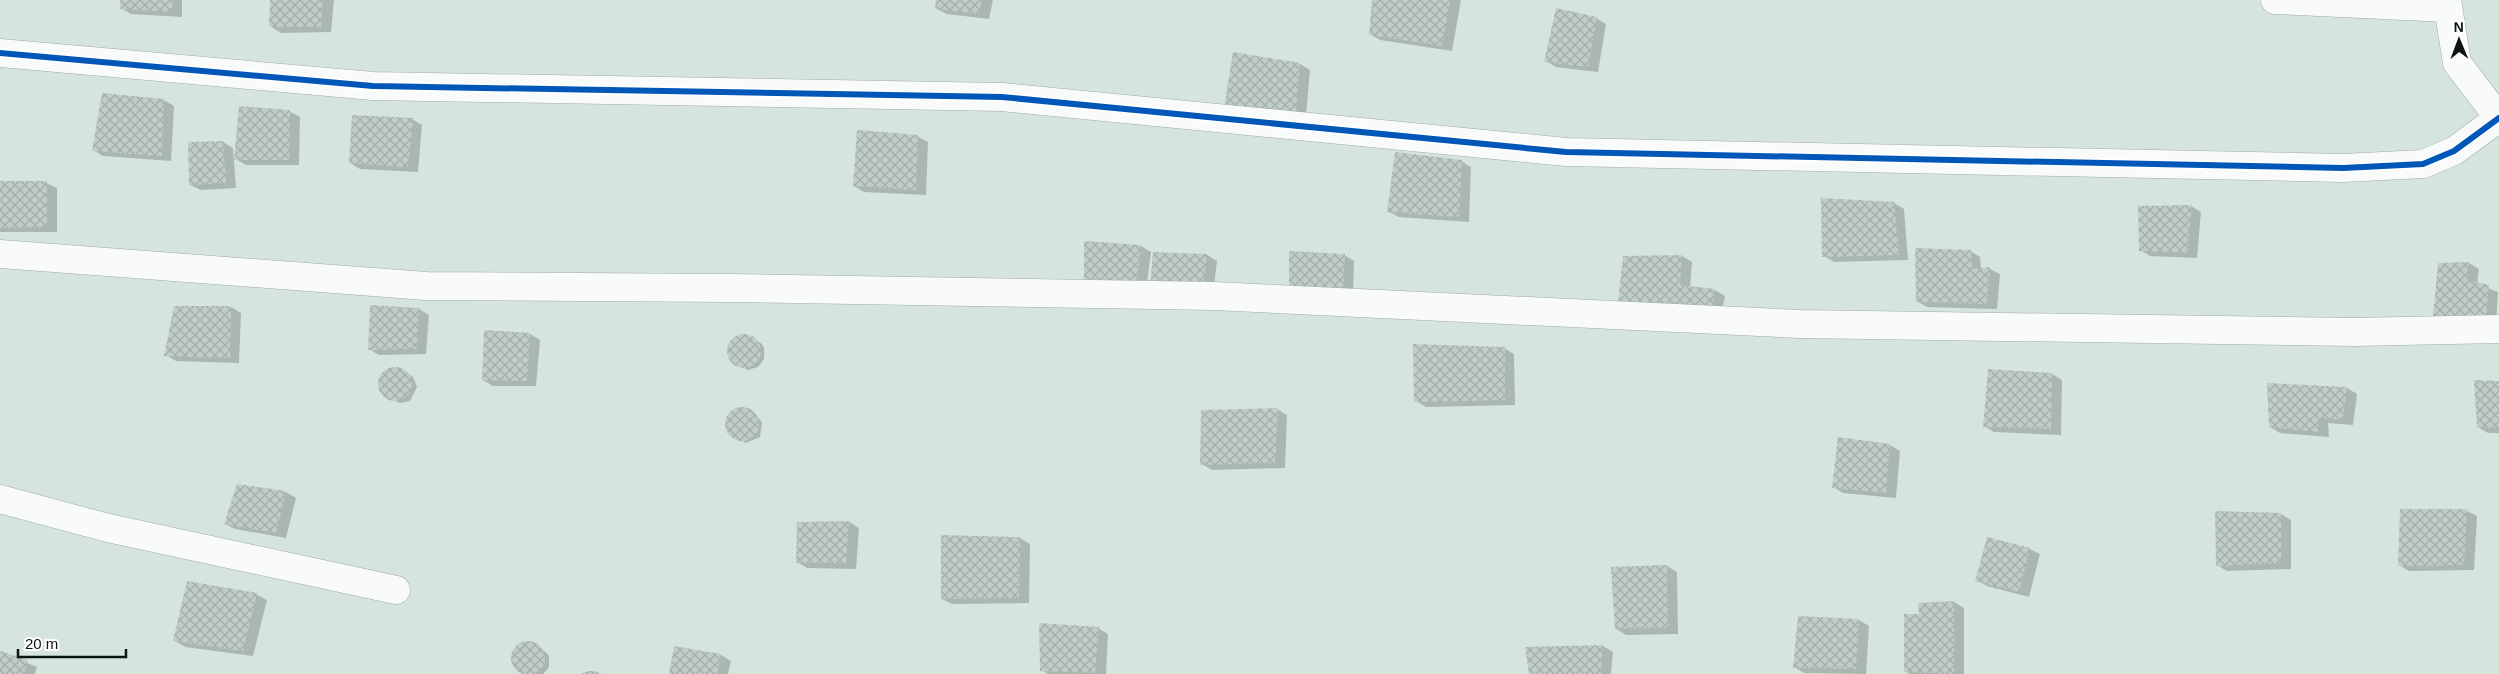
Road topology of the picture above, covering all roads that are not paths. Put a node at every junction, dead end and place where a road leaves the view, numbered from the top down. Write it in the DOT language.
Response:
graph roads {
  1 [pos="2275,0"];
  2 [pos="2448,4"];
  3 [pos="0,53"];
  4 [pos="2499,118"];
  5 [pos="0,254"];
  6 [pos="2499,329"];
  7 [pos="0,498"];
  8 [pos="396,590"];
  1 -- 2 [label="street"];
  2 -- 4 [label="street"];
  3 -- 4 [label="street"];
  5 -- 6 [label="street"];
  7 -- 8 [label="street"];
}
